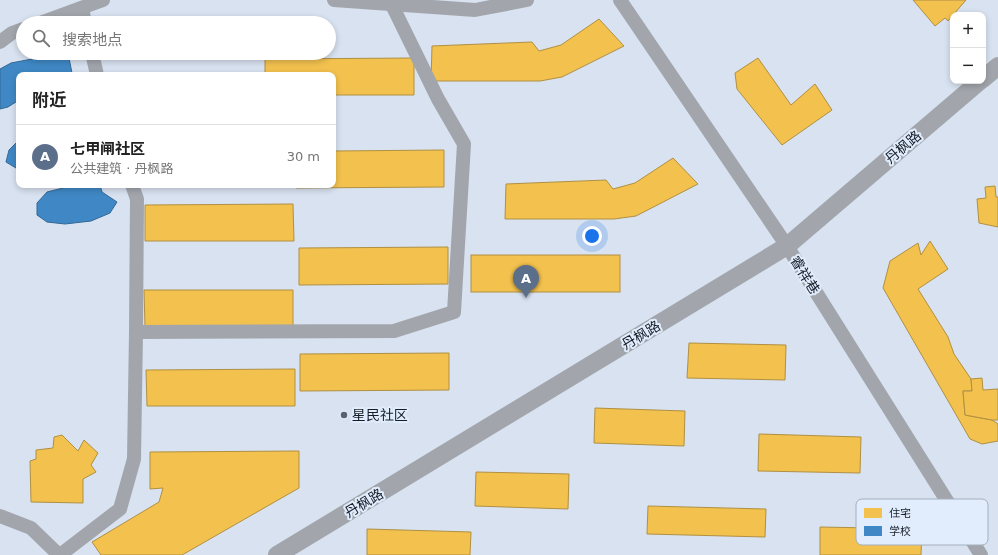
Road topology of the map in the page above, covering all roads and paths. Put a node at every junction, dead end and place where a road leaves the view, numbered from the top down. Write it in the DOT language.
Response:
graph roads {
  1 [pos="103,0"];
  2 [pos="334,0"];
  3 [pos="527,0"];
  4 [pos="620,0"];
  5 [pos="392,4"];
  6 [pos="82,8"];
  7 [pos="60,16"];
  8 [pos="84,16"];
  9 [pos="16,32"];
  10 [pos="0,42"];
  11 [pos="94,60"];
  12 [pos="998,66"];
  13 [pos="96,72"];
  14 [pos="986,76"];
  15 [pos="976,84"];
  16 [pos="133,188"];
  17 [pos="787,246"];
  18 [pos="136,332"];
  19 [pos="946,499"];
  20 [pos="0,516"];
  21 [pos="975,545"];
  22 [pos="59,555"];
  23 [pos="277,555"];
  24 [pos="981,555"];
  1 -- 6 [label="street"];
  2 -- 5 [label="street"];
  3 -- 5 [label="street"];
  4 -- 17 [label="street, 睿祥巷"];
  5 -- 18 [label="street"];
  6 -- 7 [label="street"];
  6 -- 8 [label="street"];
  9 -- 10 [label="street"];
  11 -- 13 [label="street"];
  12 -- 14 [label="street"];
  15 -- 17 [label="street, 丹枫路"];
  16 -- 18 [label="street"];
  17 -- 19 [label="street, 睿祥巷"];
  17 -- 23 [label="street, 丹枫路"];
  18 -- 22 [label="street"];
  20 -- 22 [label="street"];
  21 -- 24 [label="street, 睿祥巷"];
}
